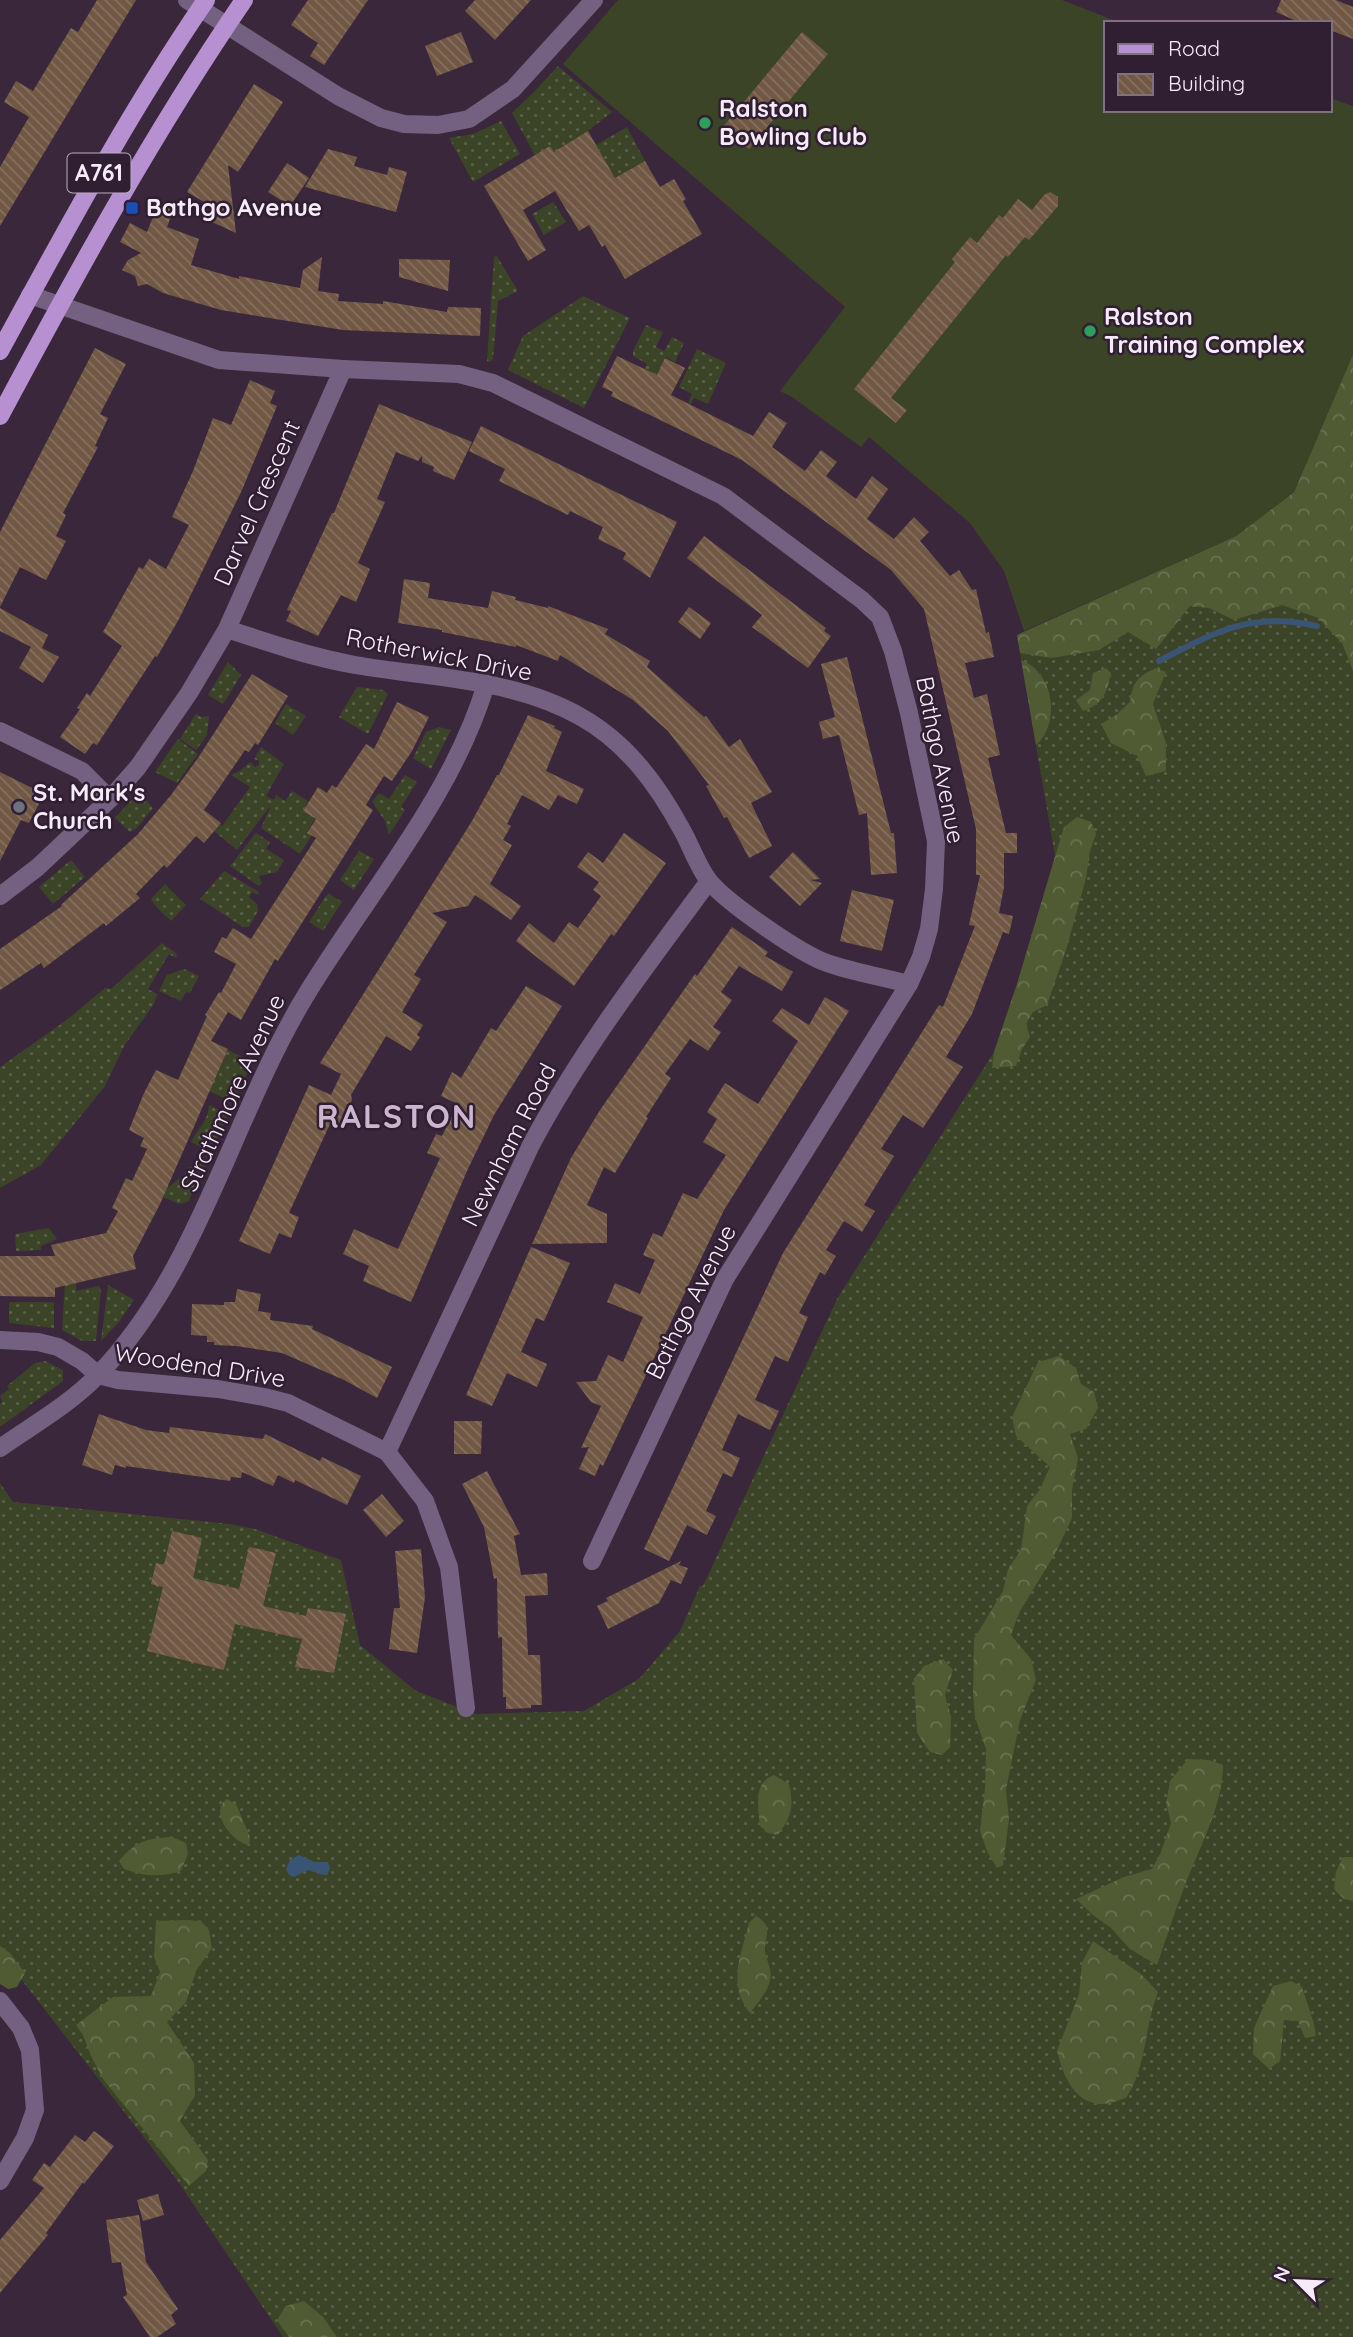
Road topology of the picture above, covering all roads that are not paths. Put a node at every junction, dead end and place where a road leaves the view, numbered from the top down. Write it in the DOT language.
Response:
graph roads {
  1 [pos="244,0"];
  2 [pos="594,0"];
  3 [pos="197,3"];
  4 [pos="227,26"];
  5 [pos="130,120"];
  6 [pos="156,138"];
  7 [pos="30,295"];
  8 [pos="59,305"];
  9 [pos="0,351"];
  10 [pos="343,369"];
  11 [pos="0,416"];
  12 [pos="227,629"];
  13 [pos="486,684"];
  14 [pos="0,731"];
  15 [pos="110,799"];
  16 [pos="709,881"];
  17 [pos="0,896"];
  18 [pos="909,984"];
  19 [pos="0,1340"];
  20 [pos="98,1375"];
  21 [pos="0,1448"];
  22 [pos="387,1452"];
  23 [pos="592,1561"];
  24 [pos="466,1708"];
  25 [pos="0,2001"];
  26 [pos="0,2181"];
  1 -- 4 [label="main road, A761"];
  2 -- 4 [label="street"];
  3 -- 4 [label="street"];
  3 -- 5 [label="main road, A761"];
  4 -- 6 [label="main road, A761"];
  5 -- 6 [label="main road"];
  5 -- 7 [label="main road, A761"];
  6 -- 8 [label="main road, A761"];
  7 -- 8 [label="street"];
  7 -- 9 [label="main road, A761"];
  8 -- 10 [label="street"];
  8 -- 11 [label="main road, A761"];
  10 -- 12 [label="street, Darvel Crescent"];
  10 -- 18 [label="street, Bathgo Avenue"];
  12 -- 13 [label="street, Rotherwick Drive"];
  12 -- 15 [label="street, Darvel Crescent"];
  13 -- 16 [label="street, Rotherwick Drive"];
  13 -- 20 [label="street, Strathmore Avenue"];
  14 -- 15 [label="street"];
  15 -- 17 [label="street, Darvel Crescent"];
  16 -- 18 [label="street, Rotherwick Drive"];
  16 -- 22 [label="street, Newnham Road"];
  18 -- 23 [label="street, Bathgo Avenue"];
  19 -- 20 [label="street"];
  20 -- 21 [label="street, Strathmore Avenue"];
  20 -- 22 [label="street, Woodend Drive"];
  22 -- 24 [label="street, Woodend Drive"];
  25 -- 26 [label="street"];
}
